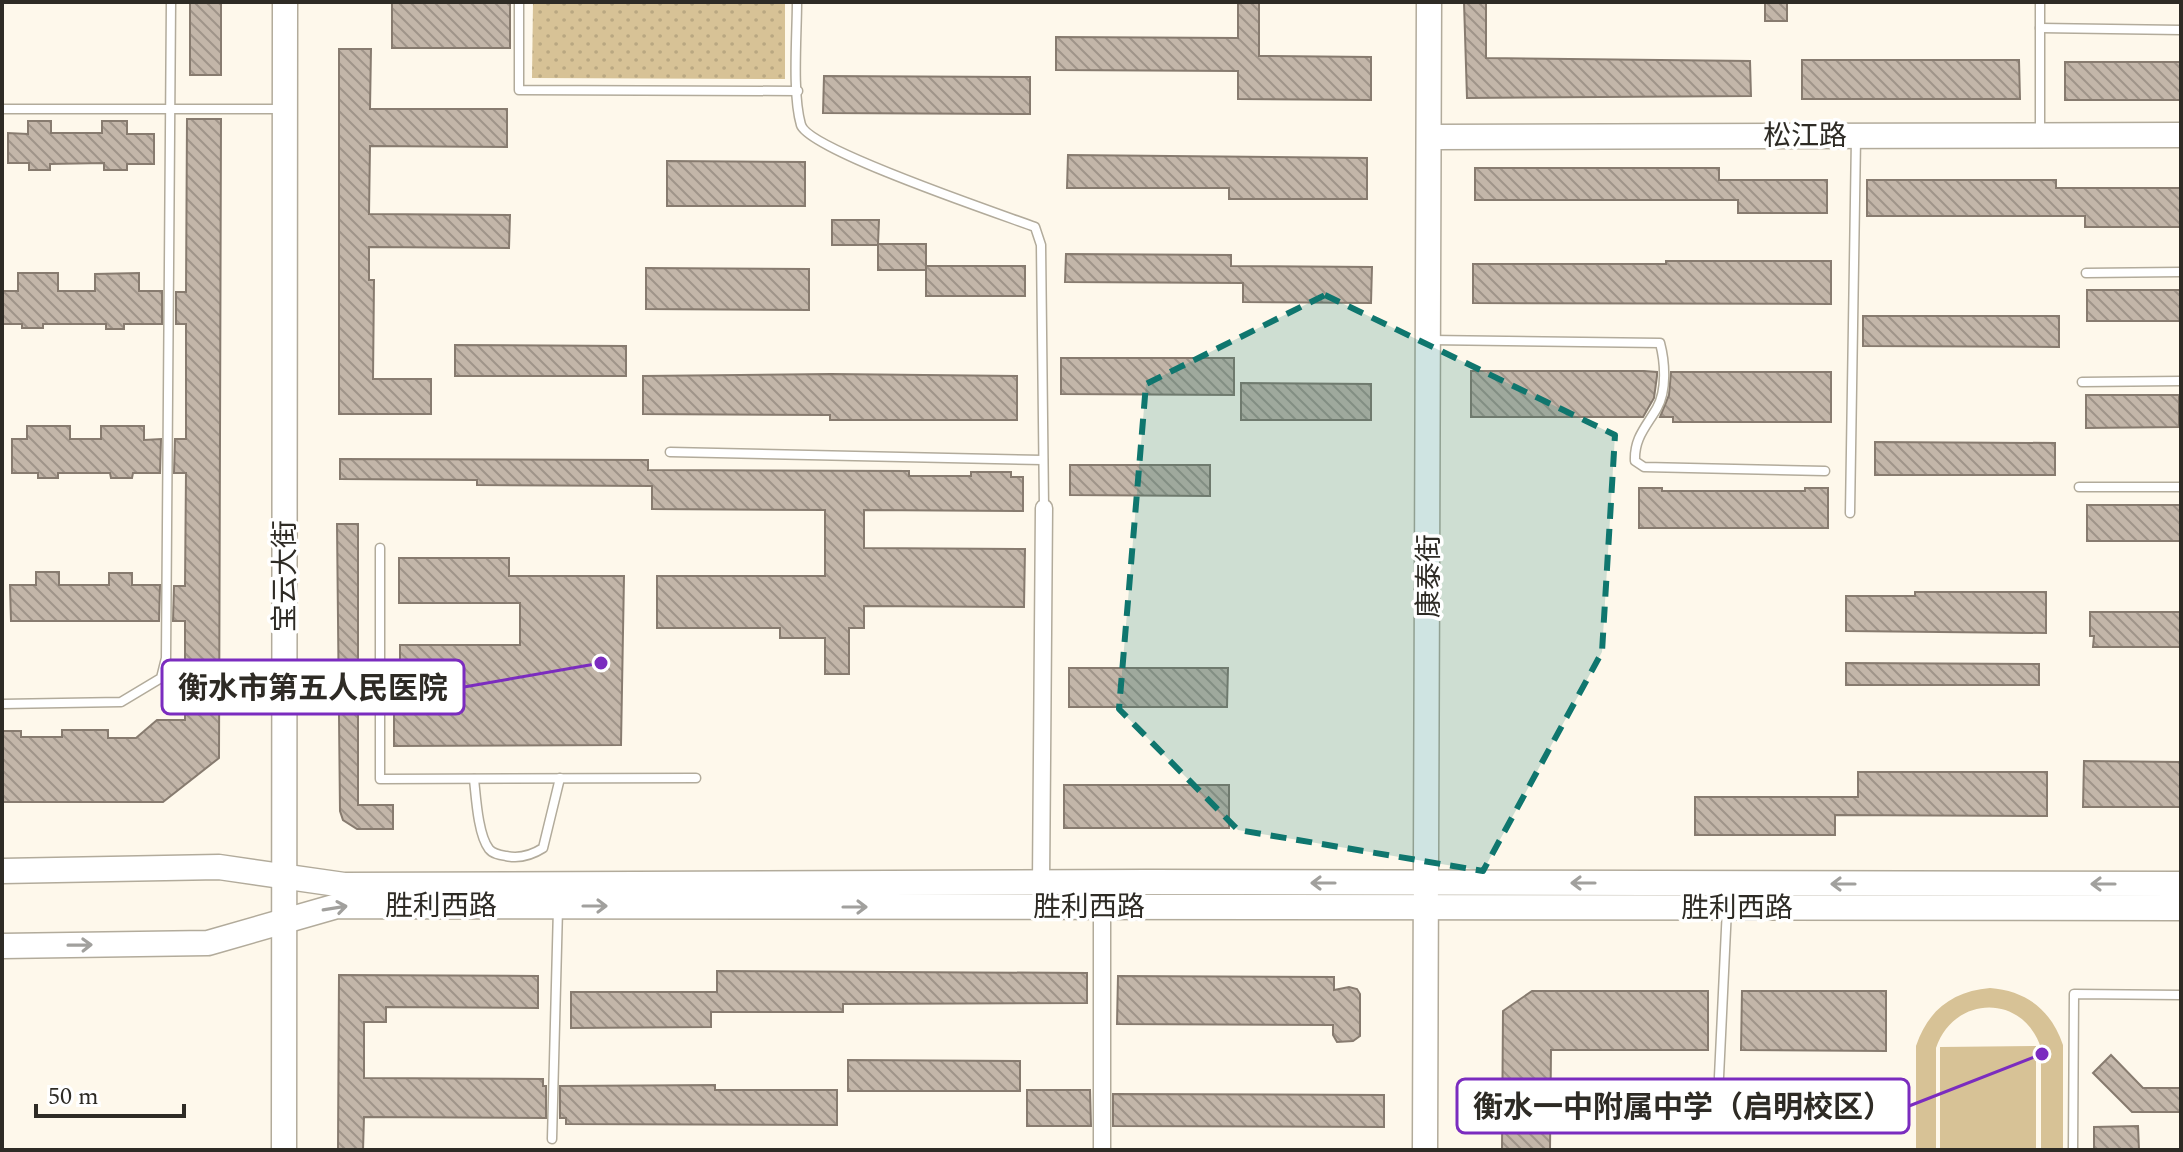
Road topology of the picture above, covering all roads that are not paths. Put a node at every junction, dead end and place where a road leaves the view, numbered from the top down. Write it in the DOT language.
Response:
graph roads {
  1 [pos="171,2"];
  2 [pos="285,2"];
  3 [pos="519,2"];
  4 [pos="797,2"];
  5 [pos="1429,2"];
  6 [pos="2040,2"];
  7 [pos="2040,28"];
  8 [pos="2181,30"];
  9 [pos="798,91"];
  10 [pos="2,109"];
  11 [pos="171,109"];
  12 [pos="285,109"];
  13 [pos="2040,135"];
  14 [pos="2181,135"];
  15 [pos="1856,136"];
  16 [pos="1430,137"];
  17 [pos="2181,272"];
  18 [pos="2086,273"];
  19 [pos="1430,340"];
  20 [pos="2181,381"];
  21 [pos="2082,382"];
  22 [pos="670,452"];
  23 [pos="1043,460"];
  24 [pos="1825,471"];
  25 [pos="2079,487"];
  26 [pos="2181,487"];
  27 [pos="1044,508"];
  28 [pos="1850,513"];
  29 [pos="380,548"];
  30 [pos="2,704"];
  31 [pos="560,778"];
  32 [pos="696,778"];
  33 [pos="474,779"];
  34 [pos="514,858"];
  35 [pos="2,871"];
  36 [pos="284,876"];
  37 [pos="1041,883"];
  38 [pos="513,884"];
  39 [pos="2181,884"];
  40 [pos="1427,895"];
  41 [pos="558,906"];
  42 [pos="1102,907"];
  43 [pos="1727,908"];
  44 [pos="2181,908"];
  45 [pos="284,921"];
  46 [pos="2,946"];
  47 [pos="2181,995"];
  48 [pos="1719,1077"];
  49 [pos="552,1139"];
  50 [pos="284,1150"];
  51 [pos="1102,1150"];
  52 [pos="1425,1150"];
  53 [pos="2073,1150"];
  1 -- 11 [label="lane"];
  2 -- 12 [label="main road, 宝云大街"];
  3 -- 9 [label="lane"];
  4 -- 9 [label="lane"];
  5 -- 16 [label="main road, 康泰街"];
  6 -- 7 [label="lane"];
  7 -- 8 [label="lane"];
  7 -- 13 [label="lane"];
  9 -- 23 [label="lane"];
  10 -- 11 [label="lane"];
  11 -- 12 [label="lane"];
  11 -- 30 [label="lane"];
  12 -- 36 [label="main road, 宝云大街"];
  13 -- 14 [label="main road, 松江路"];
  13 -- 15 [label="main road, 松江路"];
  15 -- 16 [label="main road, 松江路"];
  15 -- 28 [label="lane"];
  16 -- 19 [label="main road, 康泰街"];
  17 -- 18 [label="lane"];
  19 -- 24 [label="lane"];
  19 -- 40 [label="main road, 康泰街"];
  20 -- 21 [label="lane"];
  22 -- 23 [label="lane"];
  23 -- 27 [label="lane"];
  25 -- 26 [label="lane"];
  27 -- 37 [label="street"];
  29 -- 33 [label="lane"];
  31 -- 32 [label="lane"];
  31 -- 33 [label="lane"];
  31 -- 34 [label="lane"];
  33 -- 34 [label="lane"];
  34 -- 38 [label="lane"];
  35 -- 36 [label="main road, 胜利西路"];
  36 -- 38 [label="main road, 胜利西路"];
  36 -- 45 [label="main road, 宝云大街"];
  37 -- 38 [label="main road, 胜利西路"];
  40 -- 37 [label="main road, 胜利西路, one-way"];
  39 -- 40 [label="main road, 胜利西路, one-way"];
  40 -- 42 [label="main road, 胜利西路"];
  40 -- 43 [label="main road, 胜利西路"];
  40 -- 52 [label="main road, 康泰街"];
  41 -- 42 [label="main road, 胜利西路, one-way"];
  45 -- 41 [label="main road, 胜利西路, one-way"];
  41 -- 49 [label="lane"];
  42 -- 51 [label="street"];
  43 -- 44 [label="main road, 胜利西路"];
  43 -- 48 [label="lane"];
  46 -- 45 [label="main road, 胜利西路, one-way"];
  45 -- 50 [label="main road, 宝云大街"];
  47 -- 53 [label="lane"];
}
